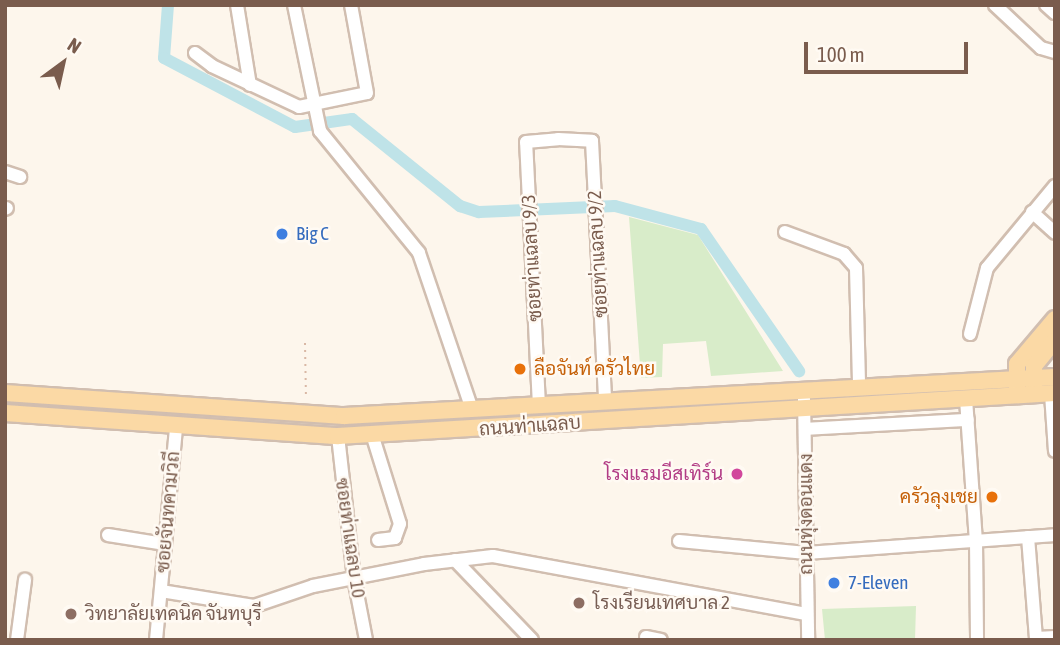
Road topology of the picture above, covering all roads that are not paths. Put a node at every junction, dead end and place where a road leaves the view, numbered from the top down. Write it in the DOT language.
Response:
graph roads {
  1 [pos="237,5"];
  2 [pos="294,5"];
  3 [pos="995,5"];
  4 [pos="1046,5"];
  5 [pos="351,6"];
  6 [pos="1055,13"];
  7 [pos="1055,52"];
  8 [pos="195,53"];
  9 [pos="250,85"];
  10 [pos="314,110"];
  11 [pos="558,139"];
  12 [pos="5,172"];
  13 [pos="20,177"];
  14 [pos="1055,186"];
  15 [pos="1032,212"];
  16 [pos="785,232"];
  17 [pos="1055,233"];
  18 [pos="1055,319"];
  19 [pos="970,334"];
  20 [pos="1055,340"];
  21 [pos="1035,385"];
  22 [pos="859,386"];
  23 [pos="804,388"];
  24 [pos="5,393"];
  25 [pos="966,399"];
  26 [pos="605,401"];
  27 [pos="178,406"];
  28 [pos="539,406"];
  29 [pos="804,408"];
  30 [pos="472,410"];
  31 [pos="5,413"];
  32 [pos="968,420"];
  33 [pos="176,427"];
  34 [pos="805,429"];
  35 [pos="474,430"];
  36 [pos="372,434"];
  37 [pos="338,436"];
  38 [pos="1055,451"];
  39 [pos="108,535"];
  40 [pos="1055,535"];
  41 [pos="1028,537"];
  42 [pos="379,540"];
  43 [pos="679,541"];
  44 [pos="976,541"];
  45 [pos="165,544"];
  46 [pos="806,553"];
  47 [pos="455,561"];
  48 [pos="354,578"];
  49 [pos="25,580"];
  50 [pos="161,591"];
  51 [pos="806,614"];
  52 [pos="646,637"];
  53 [pos="1055,637"];
  54 [pos="1036,639"];
  55 [pos="17,640"];
  56 [pos="156,640"];
  57 [pos="366,640"];
  58 [pos="532,640"];
  59 [pos="661,640"];
  60 [pos="808,640"];
  61 [pos="977,640"];
  1 -- 9 [label="street"];
  2 -- 10 [label="street"];
  3 -- 7 [label="street"];
  4 -- 6 [label="street"];
  5 -- 10 [label="street"];
  8 -- 9 [label="street"];
  9 -- 10 [label="street"];
  10 -- 30 [label="street"];
  11 -- 26 [label="street, ซอยท่าแฉลบ 9/2"];
  11 -- 28 [label="street, ซอยท่าแฉลบ 9/3"];
  12 -- 13 [label="street"];
  14 -- 15 [label="street"];
  15 -- 17 [label="street"];
  15 -- 19 [label="street"];
  16 -- 22 [label="street"];
  18 -- 21 [label="main road"];
  20 -- 21 [label="main road"];
  21 -- 22 [label="main road, ถนนท่าแฉลบ"];
  21 -- 25 [label="main road, ถนนท่าแฉลบ"];
  21 -- 38 [label="street"];
  22 -- 23 [label="main road, ถนนท่าแฉลบ"];
  23 -- 26 [label="main road, ถนนท่าแฉลบ"];
  23 -- 29 [label="street, ถนนทุ่งดอนแดง"];
  24 -- 27 [label="main road, ถนนท่าแฉลบ"];
  25 -- 29 [label="main road, ถนนท่าแฉลบ"];
  25 -- 32 [label="street"];
  26 -- 28 [label="main road, ถนนท่าแฉลบ"];
  27 -- 30 [label="main road, ถนนท่าแฉลบ"];
  27 -- 33 [label="main road"];
  28 -- 30 [label="main road, ถนนท่าแฉลบ"];
  29 -- 34 [label="street, ถนนทุ่งดอนแดง"];
  29 -- 35 [label="main road, ถนนท่าแฉลบ"];
  30 -- 35 [label="main road"];
  31 -- 33 [label="main road, ถนนท่าแฉลบ"];
  32 -- 34 [label="street"];
  32 -- 44 [label="street"];
  33 -- 37 [label="main road, ถนนท่าแฉลบ"];
  33 -- 45 [label="street, ซอยจันทคามวิถี"];
  34 -- 46 [label="street, ถนนทุ่งดอนแดง"];
  35 -- 36 [label="main road, ถนนท่าแฉลบ"];
  36 -- 37 [label="main road, ถนนท่าแฉลบ"];
  36 -- 42 [label="street"];
  37 -- 48 [label="street, ซอยท่าแฉลบ 10"];
  39 -- 45 [label="street"];
  40 -- 41 [label="street"];
  41 -- 44 [label="street"];
  41 -- 54 [label="street"];
  43 -- 46 [label="street"];
  44 -- 46 [label="street"];
  44 -- 61 [label="street"];
  45 -- 50 [label="street, ซอยจันทคามวิถี"];
  46 -- 51 [label="street, ถนนทุ่งดอนแดง"];
  47 -- 48 [label="street"];
  47 -- 51 [label="street"];
  47 -- 58 [label="street"];
  48 -- 50 [label="street"];
  48 -- 57 [label="street, ซอยท่าแฉลบ 10"];
  49 -- 55 [label="street"];
  50 -- 56 [label="street, ซอยจันทคามวิถี"];
  51 -- 60 [label="street, ถนนทุ่งดอนแดง"];
  52 -- 59 [label="street"];
  53 -- 54 [label="street"];
}
